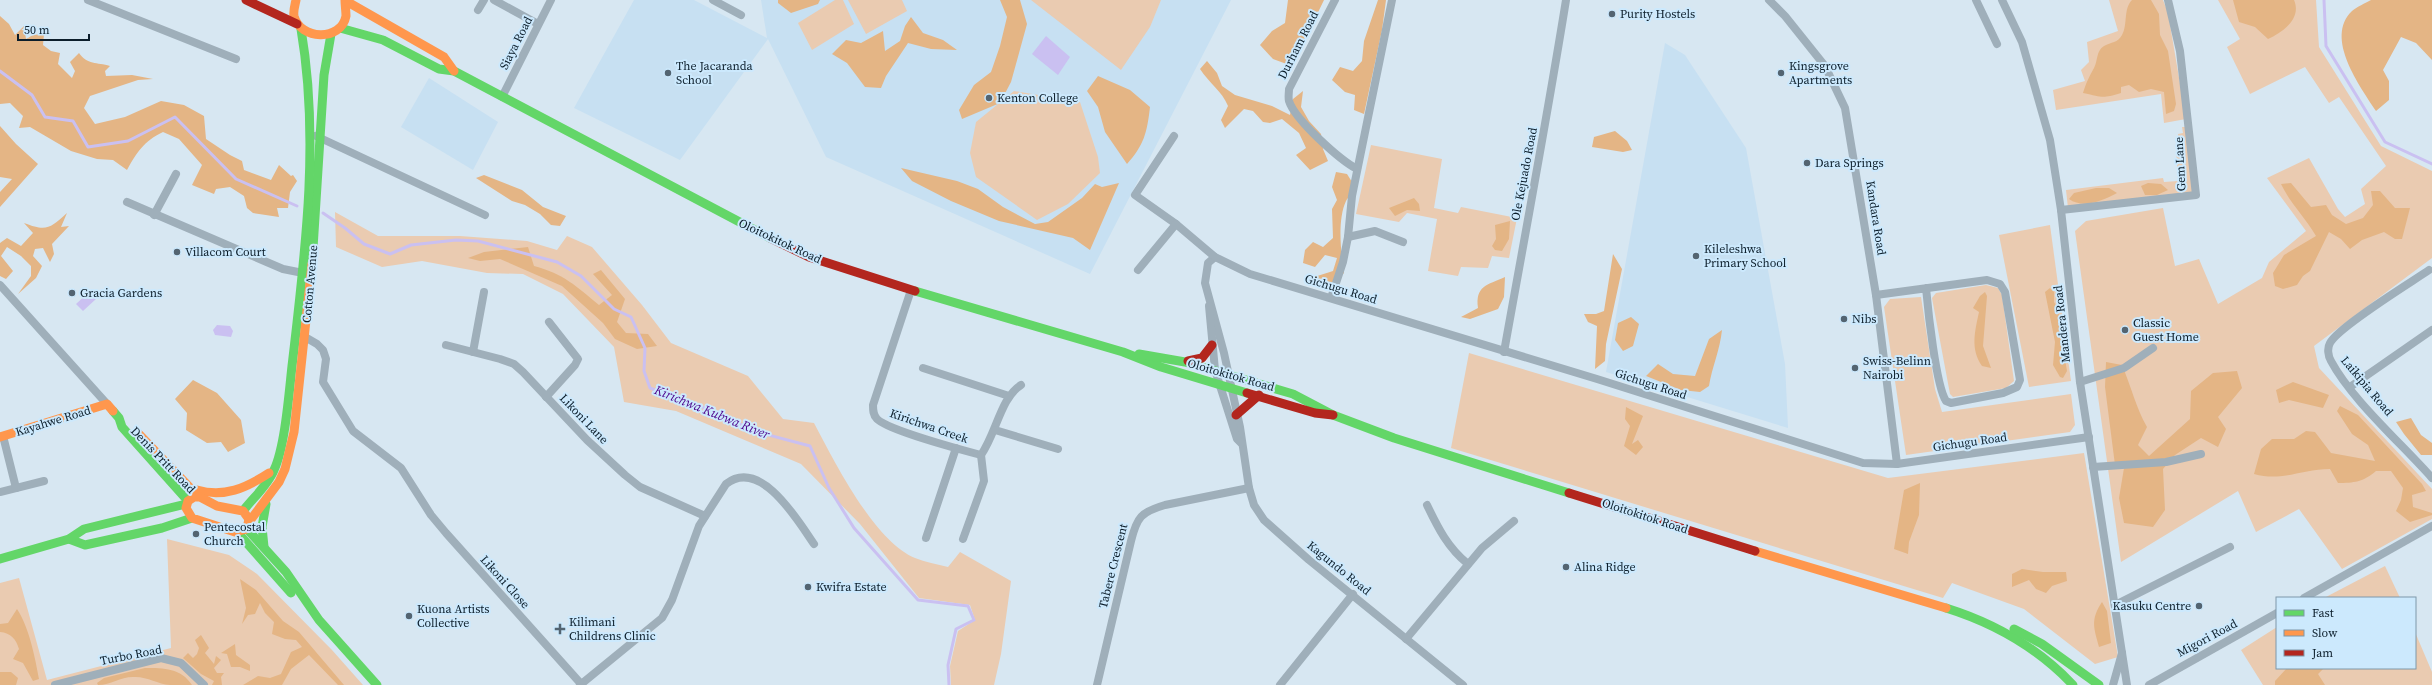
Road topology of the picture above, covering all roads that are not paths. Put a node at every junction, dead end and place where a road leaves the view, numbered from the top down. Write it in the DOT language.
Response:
graph roads {
  1 [pos="88,0"];
  2 [pos="246,0"];
  3 [pos="296,0"];
  4 [pos="345,0"];
  5 [pos="484,0"];
  6 [pos="494,0"];
  7 [pos="551,0"];
  8 [pos="713,0"];
  9 [pos="1335,0"];
  10 [pos="1392,0"];
  11 [pos="1566,0"];
  12 [pos="1769,0"];
  13 [pos="1976,0"];
  14 [pos="2002,0"];
  15 [pos="2168,0"];
  16 [pos="478,10"];
  17 [pos="741,15"];
  18 [pos="538,24"];
  19 [pos="299,26"];
  20 [pos="340,28"];
  21 [pos="331,34"];
  22 [pos="1997,44"];
  23 [pos="236,59"];
  24 [pos="454,71"];
  25 [pos="502,97"];
  26 [pos="310,135"];
  27 [pos="1174,136"];
  28 [pos="321,137"];
  29 [pos="1357,169"];
  30 [pos="176,174"];
  31 [pos="127,202"];
  32 [pos="2061,210"];
  33 [pos="154,215"];
  34 [pos="485,215"];
  35 [pos="1176,224"];
  36 [pos="1348,237"];
  37 [pos="1403,242"];
  38 [pos="1215,257"];
  39 [pos="1138,270"];
  40 [pos="2429,270"];
  41 [pos="307,274"];
  42 [pos="0,285"];
  43 [pos="1926,288"];
  44 [pos="911,290"];
  45 [pos="484,292"];
  46 [pos="1876,295"];
  47 [pos="1208,297"];
  48 [pos="1331,298"];
  49 [pos="549,322"];
  50 [pos="2432,330"];
  51 [pos="305,337"];
  52 [pos="1212,344"];
  53 [pos="446,345"];
  54 [pos="2153,348"];
  55 [pos="472,352"];
  56 [pos="1123,352"];
  57 [pos="1504,352"];
  58 [pos="1185,362"];
  59 [pos="923,368"];
  60 [pos="1215,370"];
  61 [pos="1229,375"];
  62 [pos="2080,382"];
  63 [pos="1218,383"];
  64 [pos="1021,385"];
  65 [pos="1231,387"];
  66 [pos="2350,387"];
  67 [pos="1259,395"];
  68 [pos="1009,396"];
  69 [pos="546,397"];
  70 [pos="107,404"];
  71 [pos="1236,415"];
  72 [pos="1333,415"];
  73 [pos="119,418"];
  74 [pos="995,430"];
  75 [pos="1,437"];
  76 [pos="2089,437"];
  77 [pos="1241,444"];
  78 [pos="956,448"];
  79 [pos="1058,449"];
  80 [pos="2201,454"];
  81 [pos="981,455"];
  82 [pos="1897,464"];
  83 [pos="2093,467"];
  84 [pos="274,471"];
  85 [pos="2432,478"];
  86 [pos="44,481"];
  87 [pos="188,486"];
  88 [pos="16,488"];
  89 [pos="1249,488"];
  90 [pos="0,492"];
  91 [pos="198,496"];
  92 [pos="269,497"];
  93 [pos="207,502"];
  94 [pos="187,503"];
  95 [pos="1427,505"];
  96 [pos="239,511"];
  97 [pos="705,516"];
  98 [pos="195,519"];
  99 [pos="1514,522"];
  100 [pos="248,525"];
  101 [pos="2432,526"];
  102 [pos="234,531"];
  103 [pos="926,538"];
  104 [pos="70,539"];
  105 [pos="963,539"];
  106 [pos="814,544"];
  107 [pos="264,547"];
  108 [pos="2230,547"];
  109 [pos="0,559"];
  110 [pos="1468,564"];
  111 [pos="1353,594"];
  112 [pos="2306,597"];
  113 [pos="2115,605"];
  114 [pos="2276,614"];
  115 [pos="1979,619"];
  116 [pos="319,620"];
  117 [pos="1406,639"];
  118 [pos="2122,652"];
  119 [pos="55,685"];
  120 [pos="204,685"];
  121 [pos="377,685"];
  122 [pos="581,685"];
  123 [pos="1097,685"];
  124 [pos="1280,685"];
  125 [pos="1463,685"];
  126 [pos="2073,685"];
  127 [pos="2099,685"];
  128 [pos="2114,685"];
  129 [pos="2127,685"];
  130 [pos="2149,685"];
  1 -- 23 [label="street"];
  2 -- 19 [label="main road"];
  3 -- 19 [label="main road, Cotton Avenue"];
  4 -- 20 [label="main road"];
  4 -- 24 [label="main road"];
  5 -- 16 [label="street"];
  6 -- 18 [label="street"];
  7 -- 18 [label="street, Siaya Road"];
  8 -- 17 [label="street"];
  9 -- 29 [label="street, Durham Road"];
  10 -- 29 [label="street"];
  11 -- 57 [label="street, Ole Kejuado Road"];
  12 -- 46 [label="street, Kandara Road"];
  13 -- 22 [label="street"];
  14 -- 32 [label="street, Mandera Road"];
  15 -- 32 [label="street, Gem Lane"];
  18 -- 25 [label="street, Siaya Road"];
  19 -- 21 [label="main road"];
  19 -- 26 [label="main road, Cotton Avenue"];
  20 -- 21 [label="main road"];
  20 -- 24 [label="main road"];
  21 -- 28 [label="main road, Cotton Avenue"];
  24 -- 25 [label="main road, Oloitokitok Road"];
  25 -- 44 [label="main road, Oloitokitok Road"];
  26 -- 28 [label="street"];
  26 -- 41 [label="main road, Cotton Avenue"];
  27 -- 35 [label="street, Gichugu Road"];
  28 -- 34 [label="street"];
  28 -- 41 [label="main road, Cotton Avenue"];
  29 -- 36 [label="street"];
  30 -- 33 [label="street"];
  31 -- 33 [label="street"];
  32 -- 62 [label="street, Mandera Road"];
  33 -- 41 [label="street"];
  35 -- 38 [label="street, Gichugu Road"];
  35 -- 39 [label="street"];
  36 -- 37 [label="street"];
  36 -- 48 [label="street"];
  38 -- 47 [label="street"];
  38 -- 48 [label="street, Gichugu Road"];
  40 -- 66 [label="street, Laikipia Road"];
  41 -- 51 [label="main road, Cotton Avenue"];
  41 -- 84 [label="main road, Cotton Avenue"];
  42 -- 70 [label="street"];
  43 -- 43 [label="street"];
  43 -- 46 [label="street"];
  44 -- 56 [label="main road, Oloitokitok Road"];
  44 -- 78 [label="street, Kirichwa Creek"];
  45 -- 55 [label="street"];
  46 -- 82 [label="street, Kandara Road"];
  47 -- 52 [label="street, Kagundo Road"];
  47 -- 61 [label="street, Kagundo Road"];
  48 -- 57 [label="street, Gichugu Road"];
  49 -- 69 [label="street"];
  50 -- 66 [label="street"];
  51 -- 92 [label="main road, Cotton Avenue"];
  51 -- 122 [label="street, Likoni Close"];
  52 -- 58 [label="main road"];
  52 -- 60 [label="street, Kagundo Road"];
  53 -- 55 [label="street, Likoni Lane"];
  54 -- 62 [label="street"];
  55 -- 69 [label="street, Likoni Lane"];
  56 -- 58 [label="main road, Oloitokitok Road"];
  56 -- 63 [label="main road, Oloitokitok Road"];
  57 -- 82 [label="street, Gichugu Road"];
  58 -- 60 [label="main road, Oloitokitok Road"];
  59 -- 68 [label="street"];
  60 -- 61 [label="main road, Oloitokitok Road"];
  60 -- 63 [label="street, Kagundo Road"];
  61 -- 65 [label="street, Kagundo Road"];
  61 -- 72 [label="main road, Oloitokitok Road"];
  62 -- 76 [label="street, Mandera Road"];
  63 -- 65 [label="main road, Oloitokitok Road"];
  63 -- 77 [label="street, Kagundo Road"];
  64 -- 68 [label="street, Kirichwa Creek"];
  65 -- 67 [label="main road, Oloitokitok Road"];
  65 -- 71 [label="street, Kagundo Road"];
  66 -- 85 [label="street, Laikipia Road"];
  67 -- 71 [label="main road"];
  67 -- 72 [label="main road, Oloitokitok Road"];
  68 -- 74 [label="street, Kirichwa Creek"];
  69 -- 97 [label="street, Likoni Lane"];
  70 -- 73 [label="main road"];
  70 -- 75 [label="main road, Kayahwe Road"];
  71 -- 77 [label="street, Kagundo Road"];
  72 -- 115 [label="main road, Oloitokitok Road"];
  73 -- 87 [label="main road, Denis Pritt Road"];
  73 -- 94 [label="main road, Denis Pritt Road"];
  74 -- 79 [label="street"];
  74 -- 81 [label="street, Kirichwa Creek"];
  75 -- 88 [label="street"];
  76 -- 82 [label="street, Gichugu Road"];
  76 -- 83 [label="street, Mandera Road"];
  77 -- 89 [label="street, Kagundo Road"];
  78 -- 81 [label="street, Kirichwa Creek"];
  78 -- 103 [label="street"];
  80 -- 83 [label="street"];
  81 -- 105 [label="street"];
  83 -- 113 [label="street, Mandera Road"];
  84 -- 87 [label="main road"];
  84 -- 96 [label="main road, Cotton Avenue"];
  86 -- 88 [label="street"];
  87 -- 91 [label="main road, Denis Pritt Road"];
  88 -- 90 [label="street"];
  89 -- 111 [label="street, Kagundo Road"];
  89 -- 123 [label="street, Tabere Crescent"];
  91 -- 93 [label="main road"];
  91 -- 94 [label="main road"];
  92 -- 100 [label="main road, Cotton Avenue"];
  92 -- 107 [label="main road"];
  93 -- 96 [label="main road"];
  93 -- 98 [label="main road"];
  94 -- 98 [label="main road"];
  94 -- 104 [label="main road"];
  95 -- 110 [label="street"];
  96 -- 100 [label="main road"];
  96 -- 102 [label="main road"];
  97 -- 106 [label="street"];
  97 -- 122 [label="street"];
  98 -- 102 [label="main road"];
  98 -- 104 [label="main road"];
  99 -- 110 [label="street"];
  100 -- 102 [label="main road"];
  100 -- 107 [label="main road"];
  101 -- 112 [label="street"];
  102 -- 116 [label="main road"];
  104 -- 109 [label="main road"];
  107 -- 116 [label="main road"];
  108 -- 113 [label="street"];
  110 -- 117 [label="street"];
  111 -- 117 [label="street, Kagundo Road"];
  111 -- 124 [label="street"];
  113 -- 118 [label="street, Mandera Road"];
  114 -- 130 [label="street, Migori Road"];
  115 -- 126 [label="main road"];
  115 -- 127 [label="main road"];
  116 -- 121 [label="main road"];
  117 -- 125 [label="street, Kagundo Road"];
  118 -- 128 [label="street, Mandera Road"];
  118 -- 129 [label="street, Mandera Road"];
  119 -- 120 [label="street, Turbo Road"];
}
